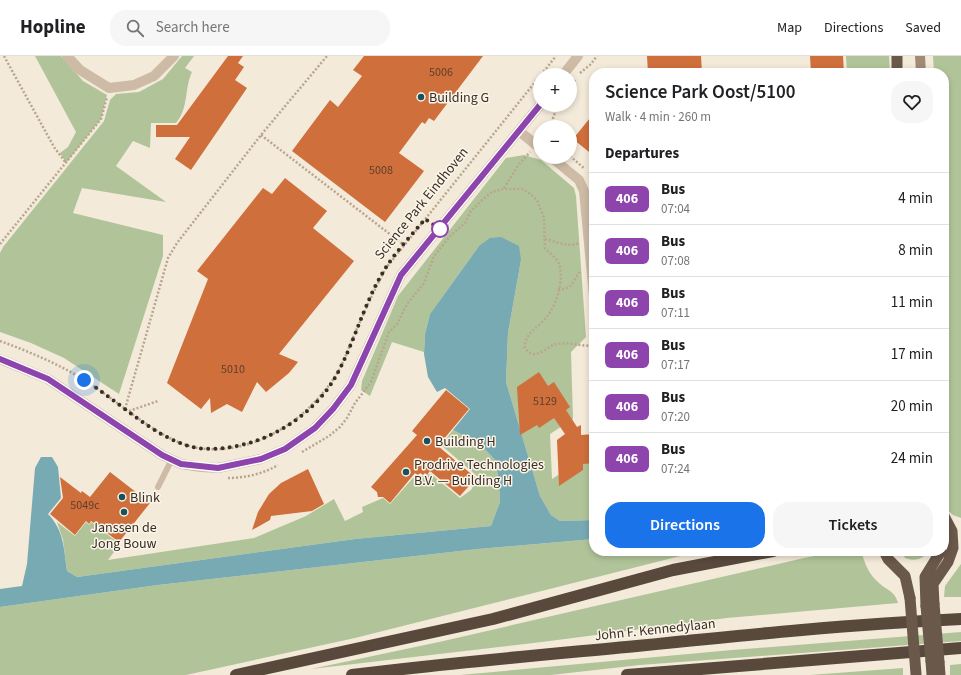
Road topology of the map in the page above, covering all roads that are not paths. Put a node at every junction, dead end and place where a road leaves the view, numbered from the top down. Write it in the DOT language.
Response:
graph roads {
  1 [pos="67,56"];
  2 [pos="174,56"];
  3 [pos="578,56"];
  4 [pos="897,56"];
  5 [pos="920,56"];
  6 [pos="569,68"];
  7 [pos="897,68"];
  8 [pos="921,68"];
  9 [pos="534,112"];
  10 [pos="519,131"];
  11 [pos="533,143"];
  12 [pos="560,164"];
  13 [pos="589,239"];
  14 [pos="0,359"];
  15 [pos="172,459"];
  16 [pos="158,487"];
  17 [pos="952,531"];
  18 [pos="747,556"];
  19 [pos="886,556"];
  20 [pos="938,556"];
  21 [pos="929,596"];
  22 [pos="961,619"];
  23 [pos="961,648"];
  24 [pos="916,674"];
  25 [pos="936,674"];
  26 [pos="236,675"];
  27 [pos="352,675"];
  28 [pos="627,675"];
  1 -- 2 [label="street"];
  3 -- 6 [label="street"];
  4 -- 7 [label="highway"];
  5 -- 8 [label="main road"];
  9 -- 10 [label="street"];
  10 -- 11 [label="street"];
  10 -- 15 [label="street"];
  12 -- 13 [label="street"];
  14 -- 15 [label="street"];
  15 -- 16 [label="lane"];
  17 -- 21 [label="highway"];
  18 -- 26 [label="highway"];
  19 -- 24 [label="highway, bridge"];
  20 -- 21 [label="highway"];
  21 -- 25 [label="highway, bridge"];
  22 -- 27 [label="highway, John F. Kennedylaan"];
  23 -- 28 [label="highway"];
}
